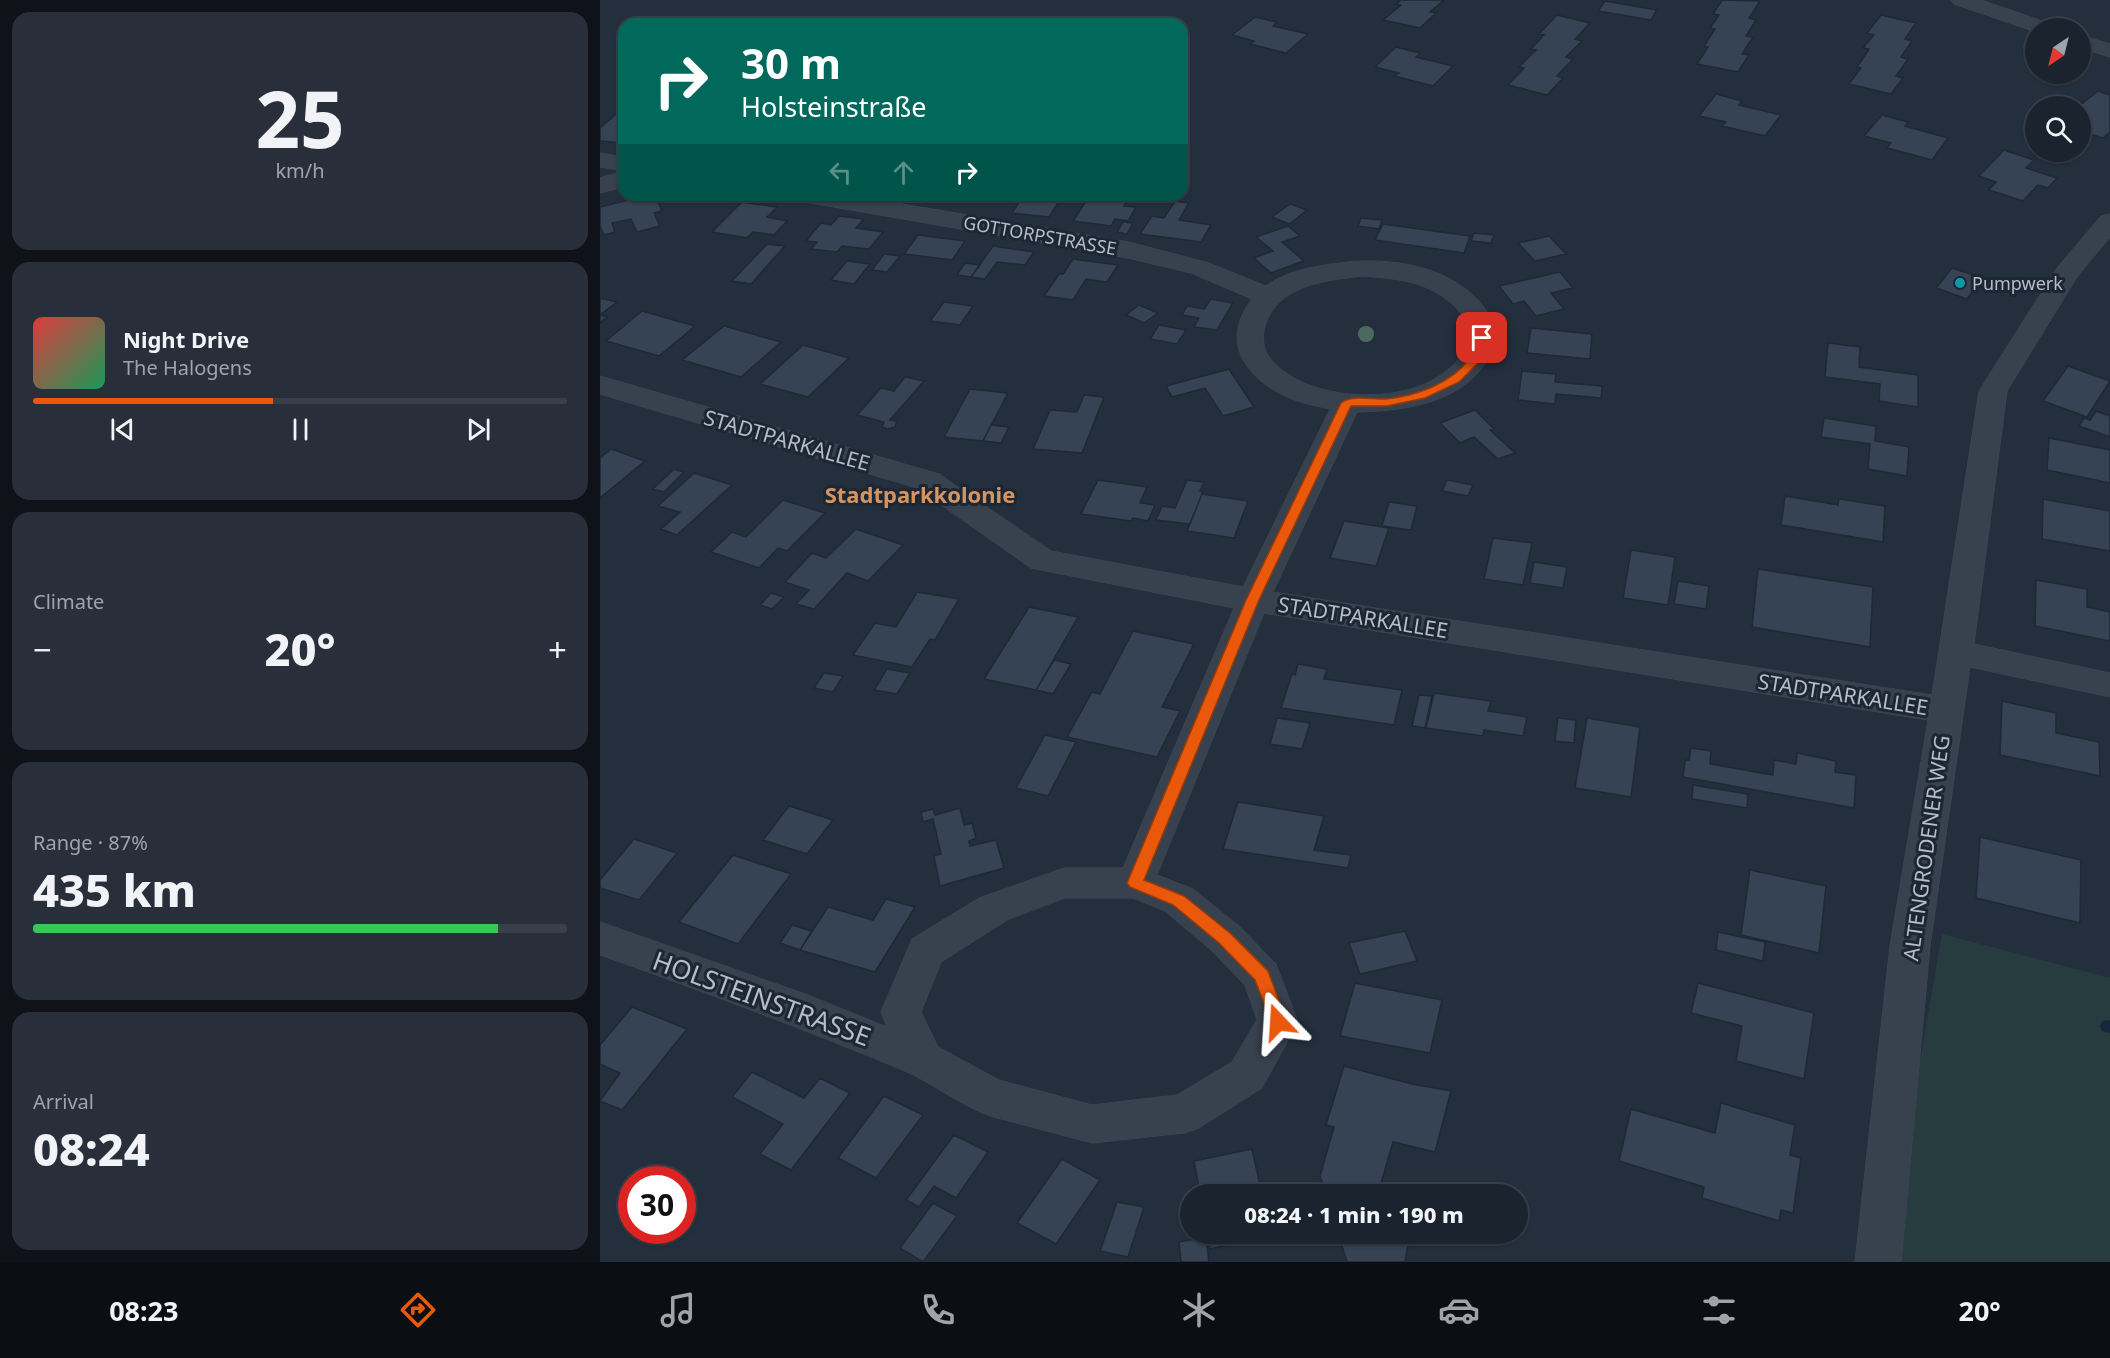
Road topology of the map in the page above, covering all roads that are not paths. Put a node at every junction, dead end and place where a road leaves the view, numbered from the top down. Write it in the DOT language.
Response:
graph roads {
  1 [pos="1961,0"];
  2 [pos="2025,22"];
  3 [pos="2091,45"];
  4 [pos="2110,51"];
  5 [pos="600,160"];
  6 [pos="618,163"];
  7 [pos="618,181"];
  8 [pos="600,186"];
  9 [pos="840,201"];
  10 [pos="2110,221"];
  11 [pos="1269,297"];
  12 [pos="600,385"];
  13 [pos="1347,403"];
  14 [pos="1253,600"];
  15 [pos="1956,652"];
  16 [pos="2110,685"];
  17 [pos="1946,710"];
  18 [pos="1135,883"];
  19 [pos="600,938"];
  20 [pos="923,1060"];
  21 [pos="1878,1262"];
  1 -- 2 [label="street"];
  3 -- 4 [label="street"];
  5 -- 6 [label="street"];
  7 -- 8 [label="street"];
  9 -- 11 [label="street, GOTTORPSTRASSE"];
  10 -- 15 [label="street, ALTENGRODENER WEG"];
  11 -- 13 [label="street"];
  11 -- 13 [label="street"];
  12 -- 14 [label="street, STADTPARKALLEE"];
  13 -- 14 [label="street"];
  14 -- 17 [label="street, STADTPARKALLEE"];
  14 -- 18 [label="street"];
  15 -- 16 [label="street"];
  15 -- 17 [label="street, ALTENGRODENER WEG"];
  17 -- 21 [label="street, ALTENGRODENER WEG"];
  18 -- 20 [label="street, HOLSTEINSTRASSE"];
  18 -- 20 [label="street, HOLSTEINSTRASSE"];
  19 -- 20 [label="street, HOLSTEINSTRASSE"];
}
